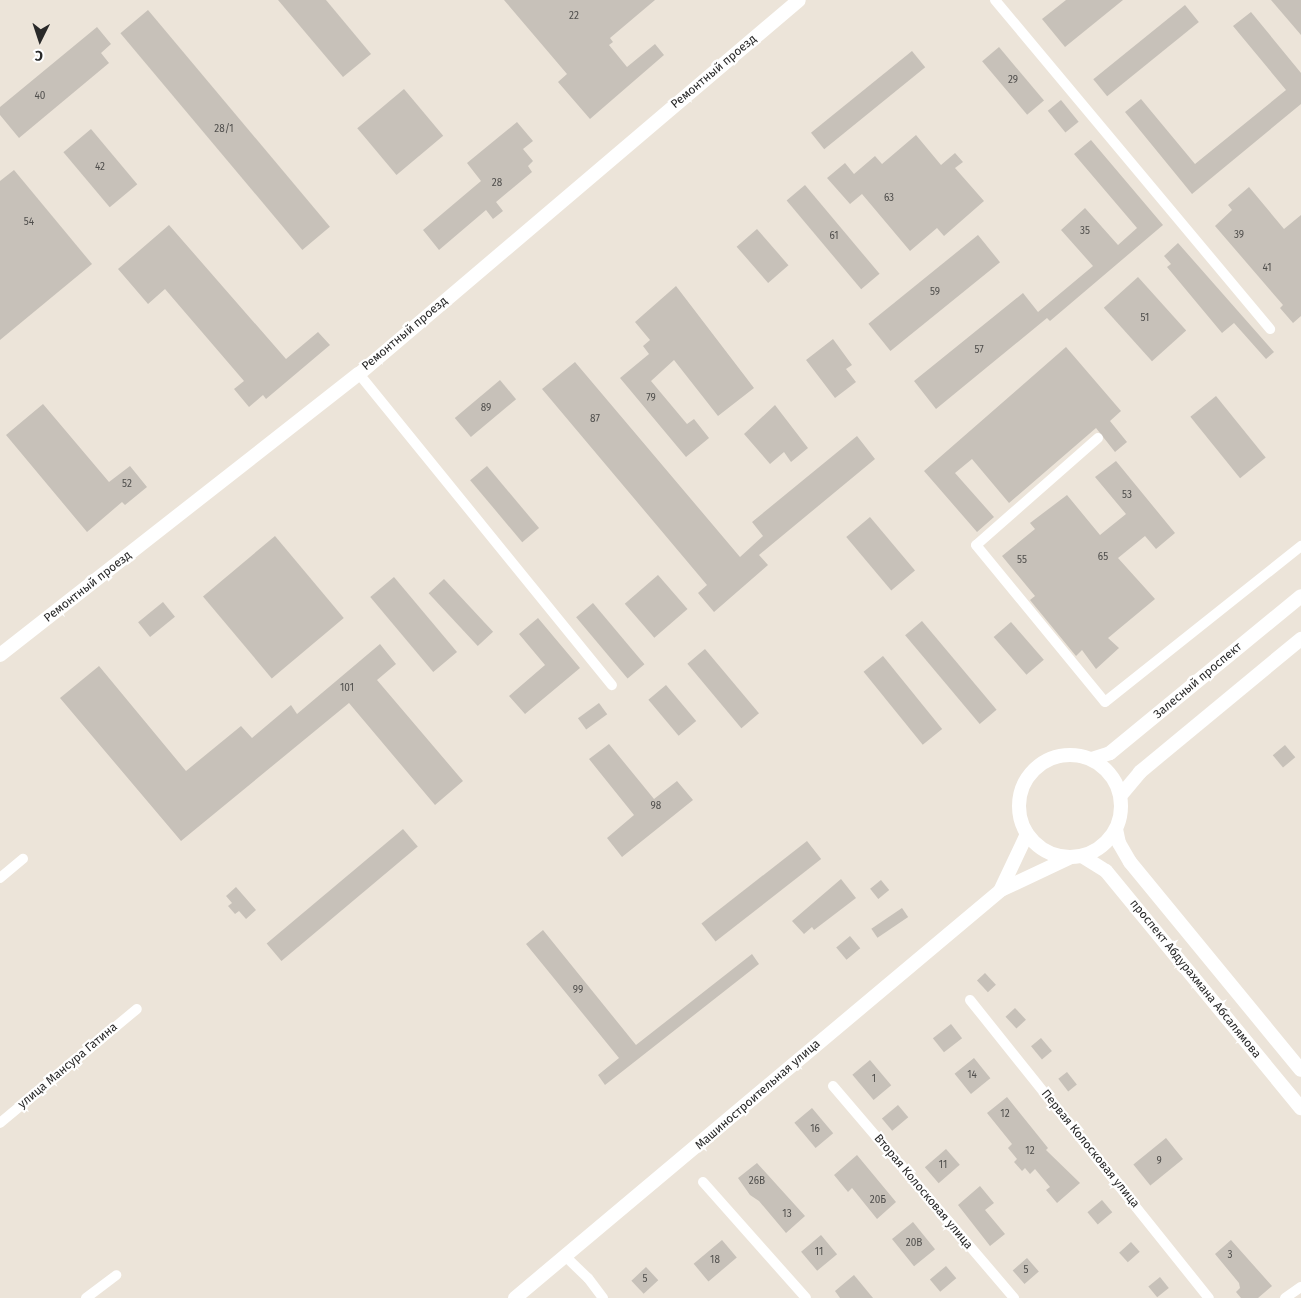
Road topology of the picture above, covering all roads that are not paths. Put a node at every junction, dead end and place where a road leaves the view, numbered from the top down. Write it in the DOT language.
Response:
graph roads {
  1 [pos="799,0"];
  2 [pos="994,0"];
  3 [pos="1270,329"];
  4 [pos="359,374"];
  5 [pos="1098,438"];
  6 [pos="1301,546"];
  7 [pos="1301,596"];
  8 [pos="1301,639"];
  9 [pos="0,655"];
  10 [pos="612,685"];
  11 [pos="1092,758"];
  12 [pos="1121,795"];
  13 [pos="1116,829"];
  14 [pos="1027,834"];
  15 [pos="1076,856"];
  16 [pos="23,859"];
  17 [pos="0,878"];
  18 [pos="1001,890"];
  19 [pos="970,1000"];
  20 [pos="137,1008"];
  21 [pos="1301,1070"];
  22 [pos="833,1086"];
  23 [pos="1301,1108"];
  24 [pos="0,1123"];
  25 [pos="703,1182"];
  26 [pos="565,1256"];
  27 [pos="116,1275"];
  28 [pos="1301,1287"];
  29 [pos="86,1298"];
  30 [pos="514,1298"];
  31 [pos="603,1298"];
  32 [pos="806,1298"];
  33 [pos="1014,1298"];
  34 [pos="1209,1298"];
  35 [pos="1285,1298"];
  1 -- 4 [label="street, Ремонтный проезд"];
  2 -- 3 [label="street"];
  4 -- 9 [label="street, Ремонтный проезд"];
  4 -- 10 [label="street"];
  5 -- 6 [label="street"];
  7 -- 11 [label="street, Залесный проспект"];
  8 -- 12 [label="street"];
  11 -- 12 [label="street"];
  11 -- 14 [label="street"];
  12 -- 13 [label="street"];
  13 -- 15 [label="street"];
  13 -- 21 [label="street, проспект Абдурахмана Абсалямова"];
  14 -- 15 [label="street"];
  14 -- 18 [label="street, Машиностроительная улица"];
  15 -- 18 [label="street, Машиностроительная улица"];
  15 -- 23 [label="street, проспект Абдурахмана Абсалямова"];
  16 -- 17 [label="street"];
  18 -- 26 [label="street, Машиностроительная улица"];
  19 -- 34 [label="street, Первая Колосковая улица"];
  20 -- 24 [label="street, улица Мансура Гатина"];
  22 -- 33 [label="street, Вторая Колосковая улица"];
  25 -- 32 [label="street"];
  26 -- 30 [label="street, Машиностроительная улица"];
  26 -- 31 [label="street"];
  27 -- 29 [label="street"];
  28 -- 35 [label="street"];
}
